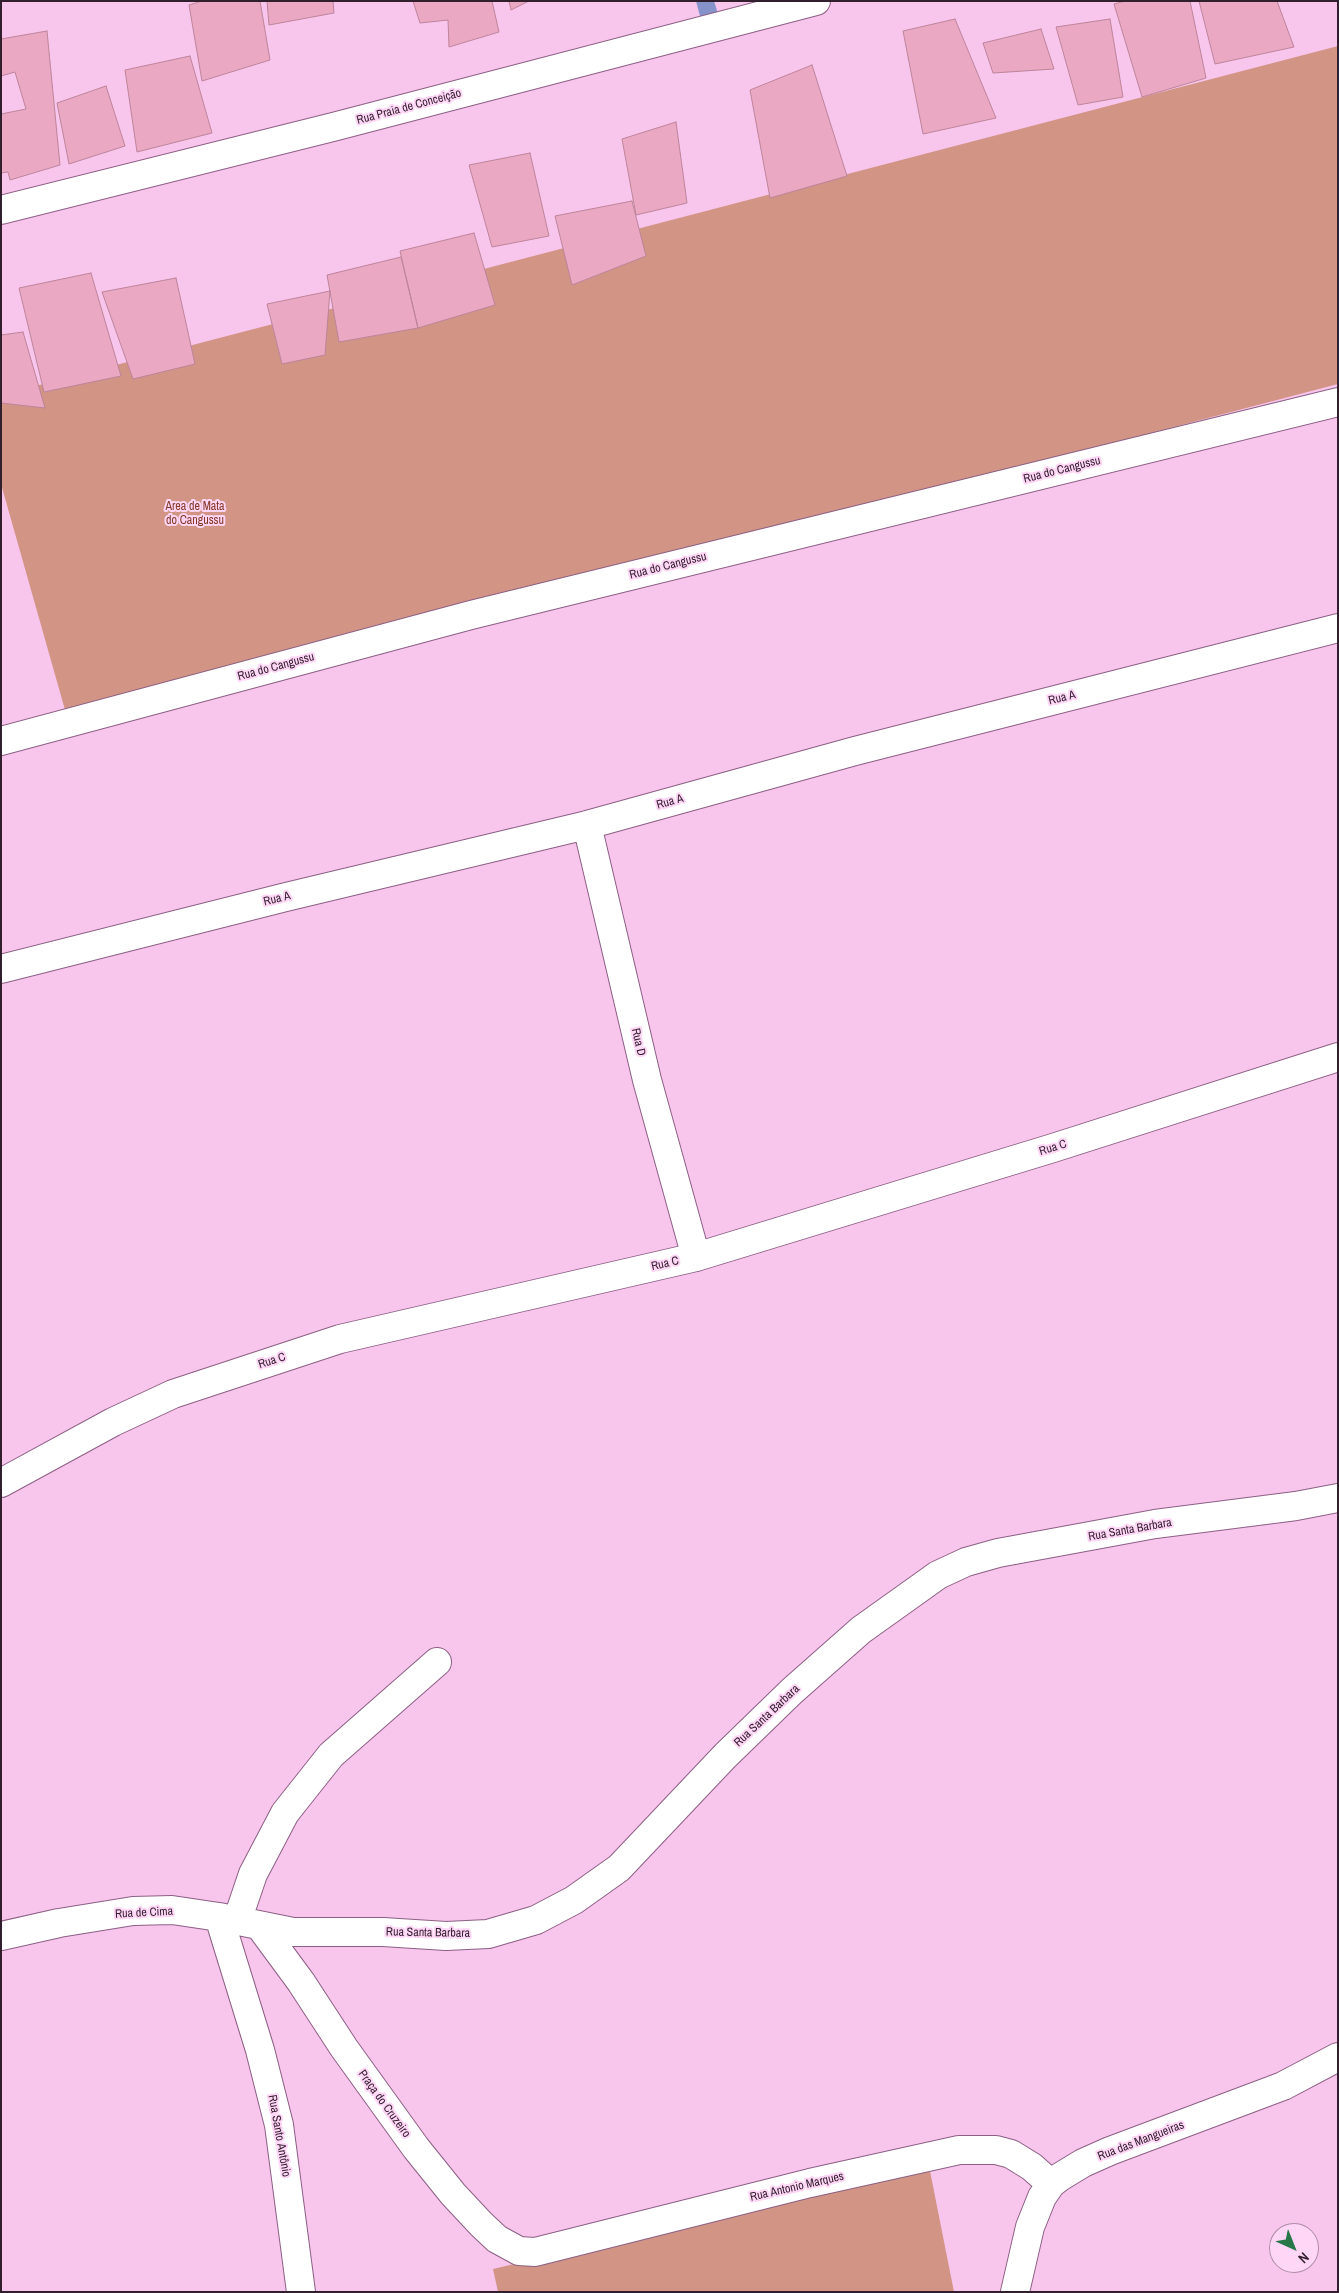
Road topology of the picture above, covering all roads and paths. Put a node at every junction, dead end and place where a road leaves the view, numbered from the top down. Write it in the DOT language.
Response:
graph roads {
  1 [pos="816,1"];
  2 [pos="1,210"];
  3 [pos="1338,402"];
  4 [pos="1338,628"];
  5 [pos="1,741"];
  6 [pos="587,825"];
  7 [pos="1,969"];
  8 [pos="1338,1057"];
  9 [pos="696,1257"];
  10 [pos="1,1483"];
  11 [pos="1338,1498"];
  12 [pos="437,1662"];
  13 [pos="238,1921"];
  14 [pos="1,1936"];
  15 [pos="1338,2057"];
  16 [pos="1052,2184"];
  17 [pos="535,2252"];
  18 [pos="301,2292"];
  19 [pos="1015,2292"];
  1 -- 2 [label="street, Rua Praia de Conceição"];
  3 -- 5 [label="street, Rua do Cangussu"];
  4 -- 6 [label="street, Rua A"];
  6 -- 7 [label="street, Rua A"];
  6 -- 9 [label="street, Rua D"];
  8 -- 9 [label="street, Rua C"];
  9 -- 10 [label="street, Rua C"];
  11 -- 13 [label="street, Rua Santa Barbara"];
  12 -- 13 [label="street"];
  13 -- 14 [label="street, Rua de Cima"];
  13 -- 17 [label="street, Praça do Cruzeiro"];
  13 -- 18 [label="street, Rua Santo Antônio"];
  15 -- 16 [label="street, Rua das Mangueiras"];
  16 -- 17 [label="street, Rua Antonio Marques"];
  16 -- 19 [label="street, Rua das Mangueiras"];
}
